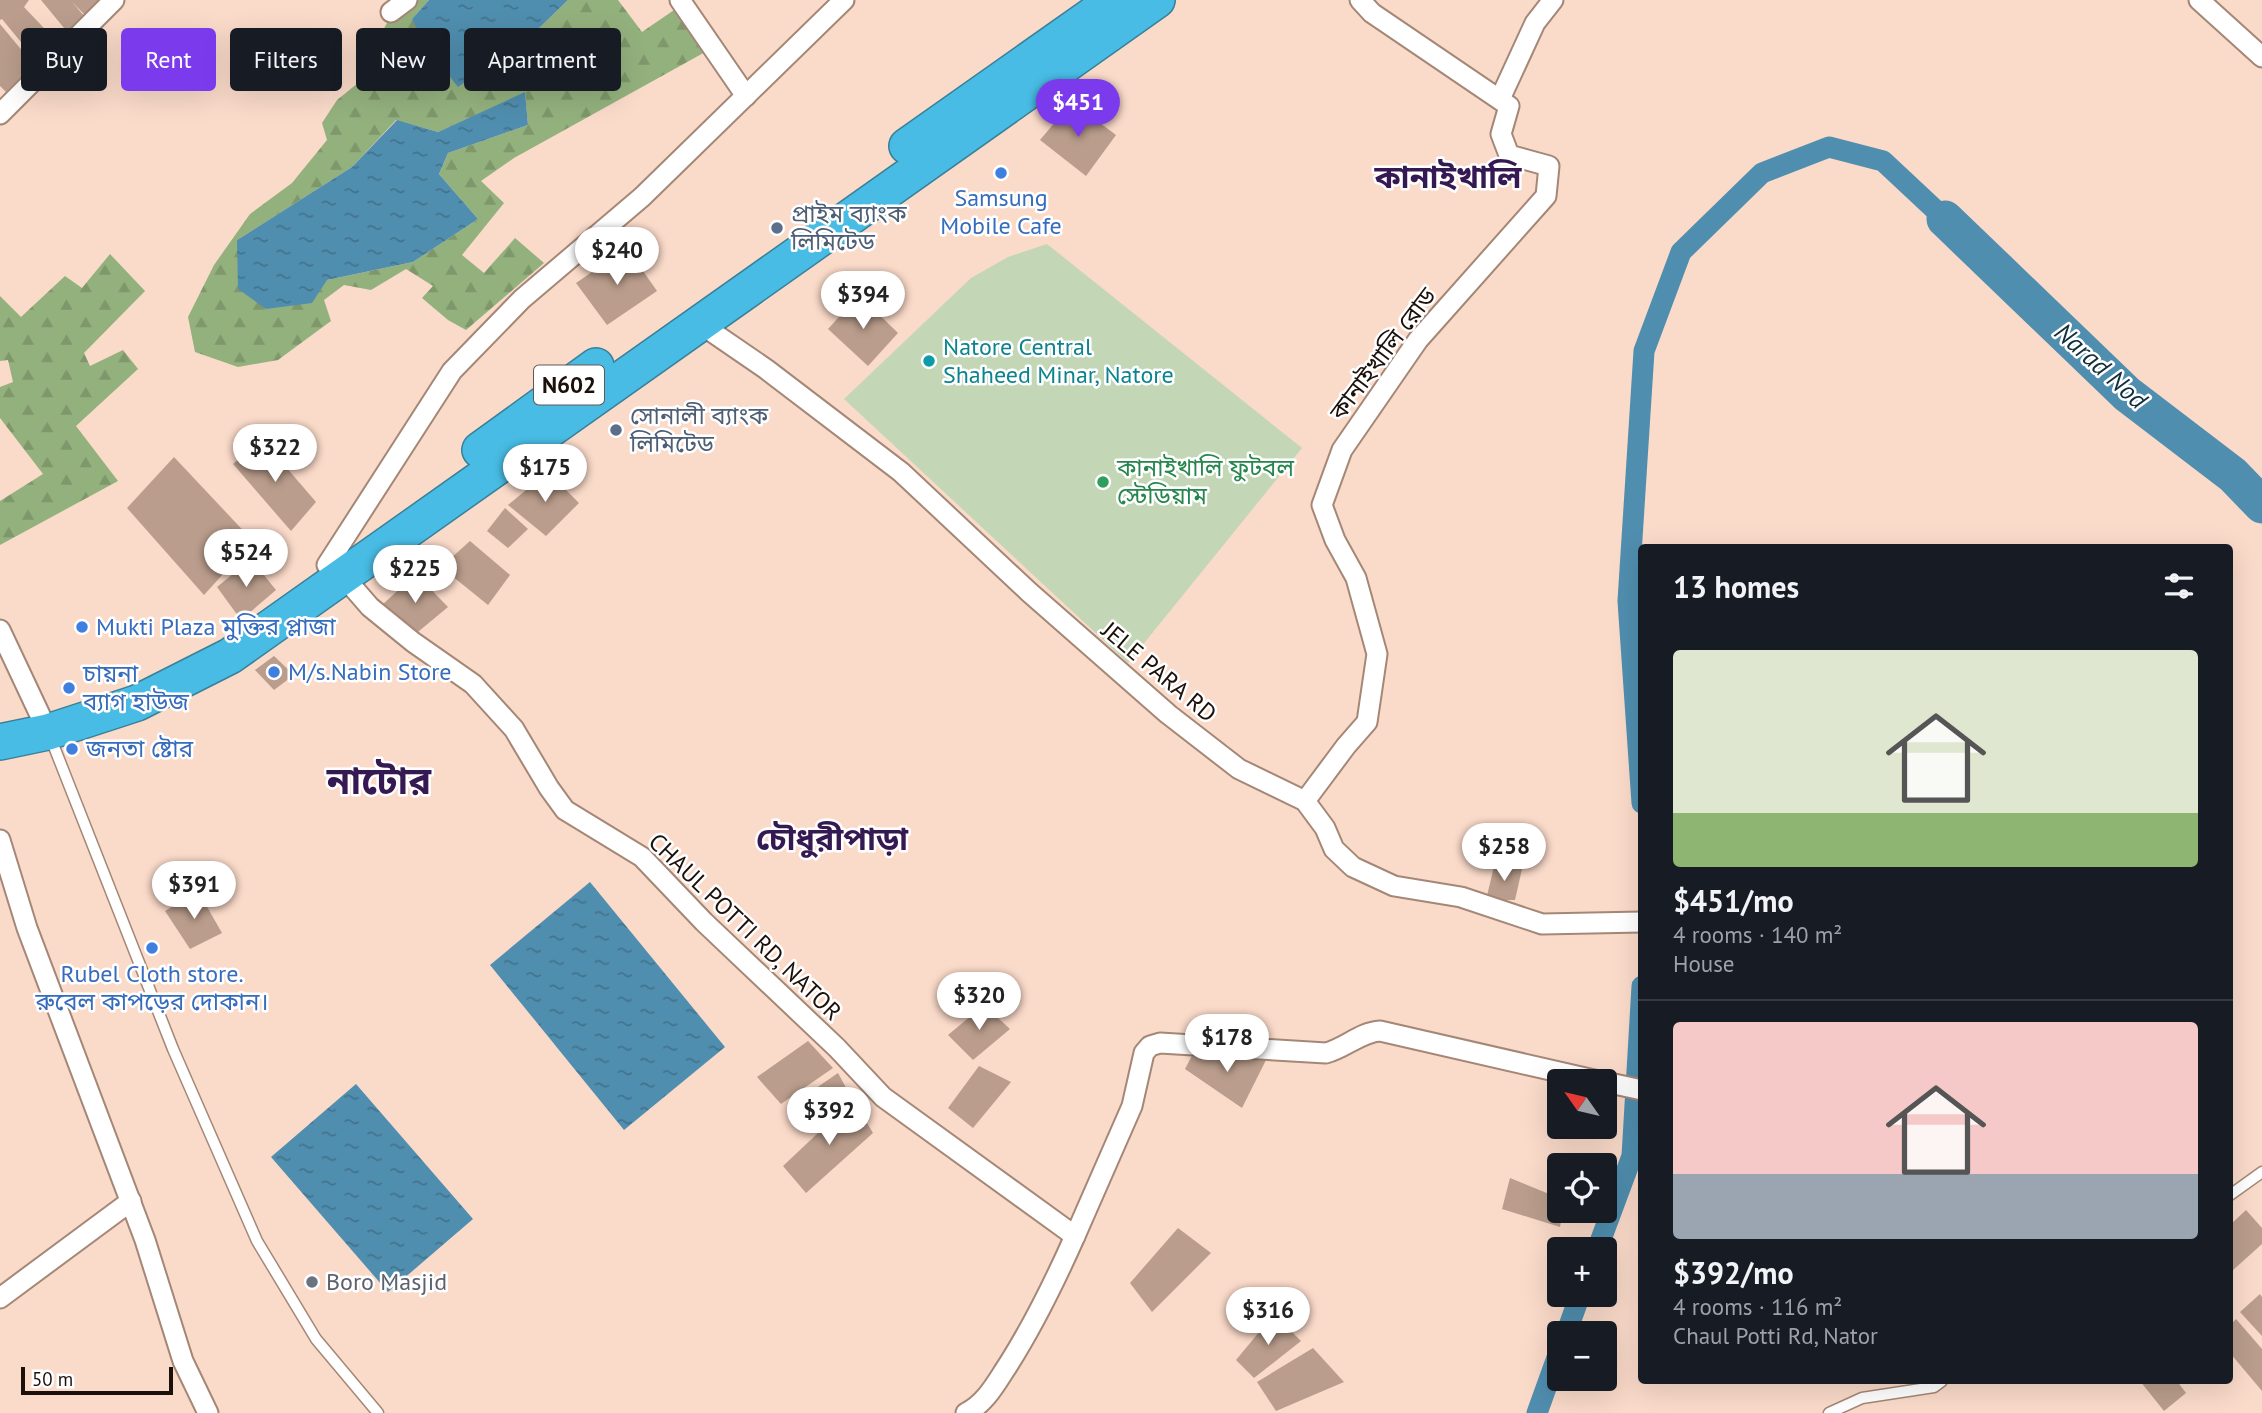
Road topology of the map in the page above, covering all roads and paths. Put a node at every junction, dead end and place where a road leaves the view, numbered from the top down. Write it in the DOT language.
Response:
graph roads {
  1 [pos="114,0"];
  2 [pos="680,0"];
  3 [pos="844,0"];
  4 [pos="1114,0"];
  5 [pos="1157,0"];
  6 [pos="1360,0"];
  7 [pos="1553,0"];
  8 [pos="2199,0"];
  9 [pos="2262,57"];
  10 [pos="746,96"];
  11 [pos="1500,99"];
  12 [pos="0,114"];
  13 [pos="699,323"];
  14 [pos="324,578"];
  15 [pos="0,630"];
  16 [pos="0,720"];
  17 [pos="44,723"];
  18 [pos="0,742"];
  19 [pos="1305,801"];
  20 [pos="0,840"];
  21 [pos="1638,922"];
  22 [pos="1547,1069"];
  23 [pos="1617,1085"];
  24 [pos="1638,1089"];
  25 [pos="2262,1172"];
  26 [pos="2233,1193"];
  27 [pos="131,1201"];
  28 [pos="1075,1236"];
  29 [pos="0,1298"];
  30 [pos="1938,1384"];
  31 [pos="208,1413"];
  32 [pos="377,1413"];
  33 [pos="966,1413"];
  34 [pos="1829,1413"];
  1 -- 12 [label="street"];
  2 -- 10 [label="street"];
  3 -- 10 [label="street"];
  4 -- 14 [label="highway, N602"];
  5 -- 13 [label="highway, N602"];
  6 -- 11 [label="street"];
  7 -- 11 [label="street"];
  8 -- 9 [label="street"];
  10 -- 14 [label="street"];
  11 -- 19 [label="street, কানাইখালি রোড"];
  13 -- 14 [label="highway, N602"];
  13 -- 19 [label="street, JELE PARA RD"];
  14 -- 17 [label="highway, N602"];
  14 -- 28 [label="street, CHAUL POTTI RD, NATOR"];
  15 -- 17 [label="street"];
  16 -- 17 [label="highway, N602"];
  17 -- 18 [label="highway, N602"];
  17 -- 32 [label="lane"];
  19 -- 21 [label="street, JELE PARA RD"];
  20 -- 27 [label="street"];
  22 -- 28 [label="street"];
  23 -- 24 [label="street"];
  25 -- 26 [label="lane"];
  27 -- 29 [label="street"];
  27 -- 31 [label="street"];
  28 -- 33 [label="street"];
  30 -- 34 [label="lane"];
}
